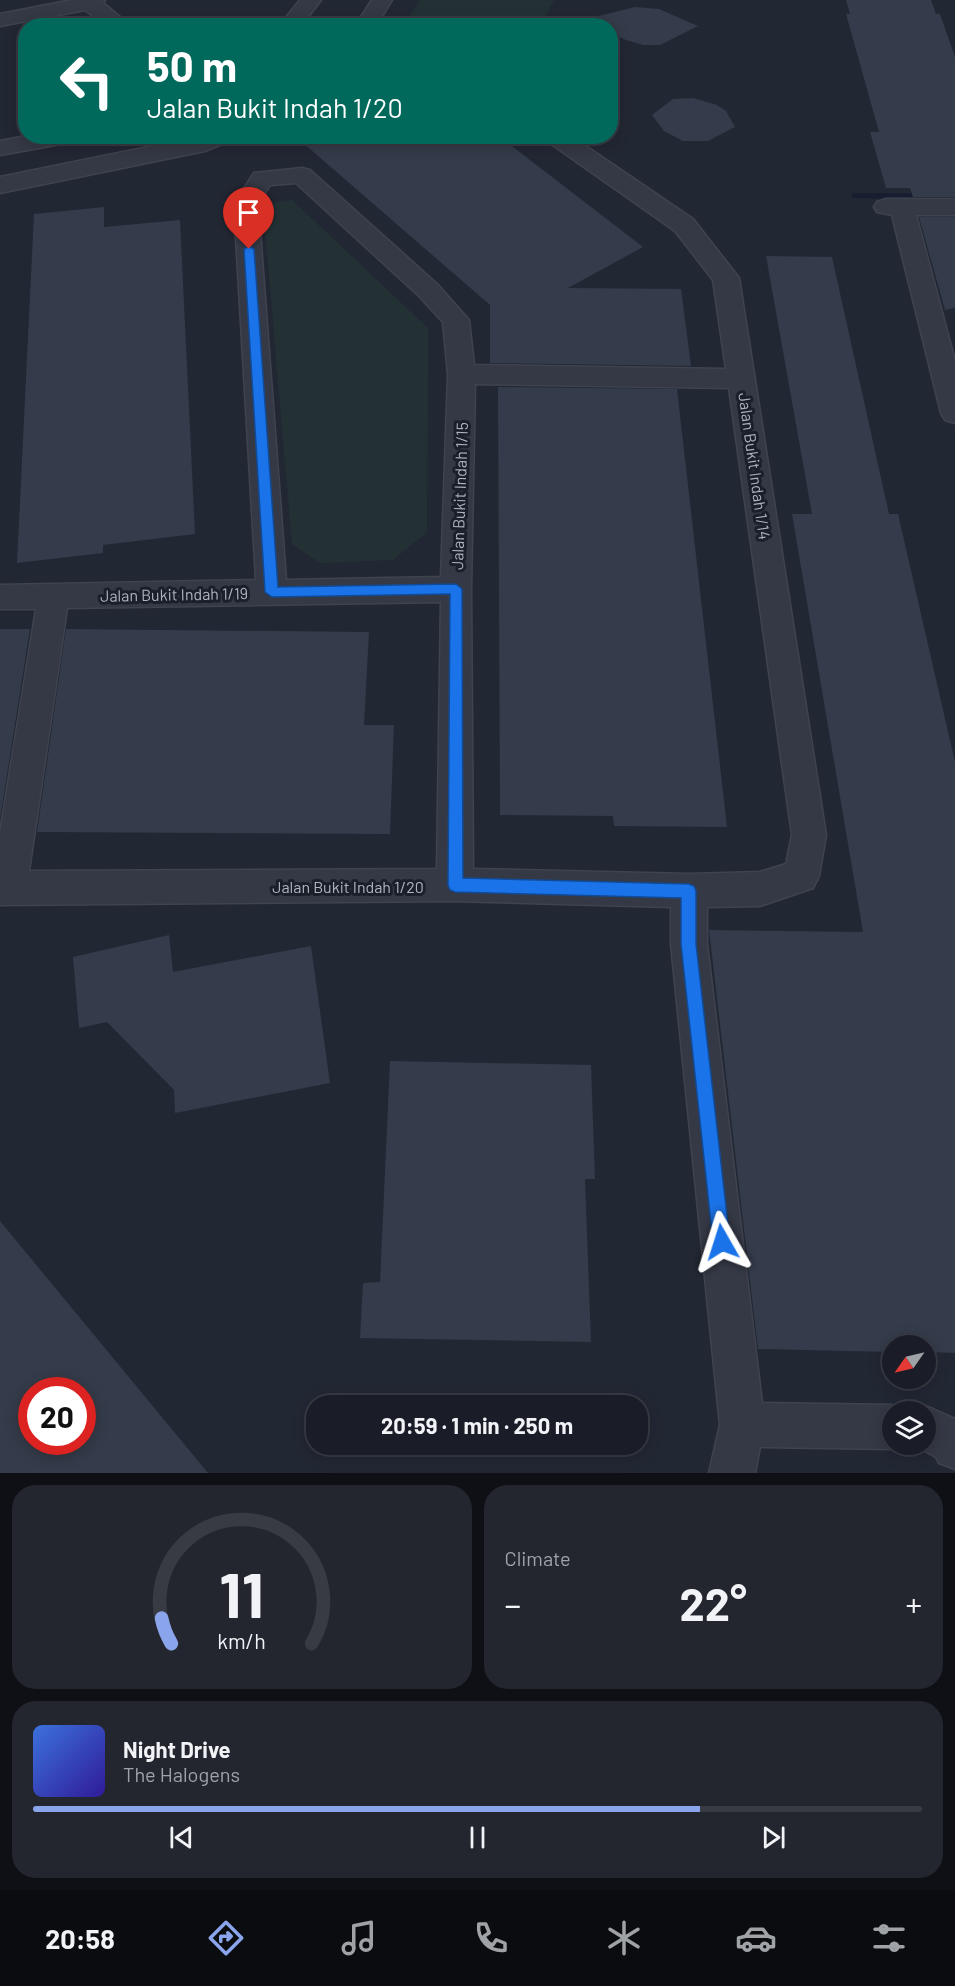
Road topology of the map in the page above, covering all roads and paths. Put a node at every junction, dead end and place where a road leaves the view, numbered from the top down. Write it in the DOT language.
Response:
graph roads {
  1 [pos="311,0"];
  2 [pos="382,0"];
  3 [pos="92,2"];
  4 [pos="111,18"];
  5 [pos="296,18"];
  6 [pos="370,18"];
  7 [pos="0,20"];
  8 [pos="22,144"];
  9 [pos="205,144"];
  10 [pos="567,144"];
  11 [pos="0,148"];
  12 [pos="0,184"];
  13 [pos="955,207"];
  14 [pos="462,374"];
  15 [pos="742,379"];
  16 [pos="955,413"];
  17 [pos="456,589"];
  18 [pos="272,592"];
  19 [pos="0,597"];
  20 [pos="53,597"];
  21 [pos="801,876"];
  22 [pos="455,885"];
  23 [pos="5,888"];
  24 [pos="689,891"];
  25 [pos="742,1425"];
  26 [pos="882,1427"];
  27 [pos="936,1433"];
  28 [pos="955,1447"];
  29 [pos="732,1473"];
  1 -- 5 [label="street"];
  2 -- 6 [label="street"];
  3 -- 4 [label="street"];
  3 -- 7 [label="street"];
  8 -- 11 [label="street"];
  9 -- 12 [label="street"];
  10 -- 15 [label="street, Jalan Bukit Indah 1/14"];
  13 -- 16 [label="street"];
  14 -- 15 [label="street"];
  14 -- 17 [label="street, Jalan Bukit Indah 1/15"];
  14 -- 18 [label="street, Jalan Bukit Indah 1/15"];
  15 -- 21 [label="street, Jalan Bukit Indah 1/14"];
  17 -- 18 [label="street, Jalan Bukit Indah 1/19"];
  17 -- 22 [label="street, Jalan Bukit Indah 1/15"];
  18 -- 20 [label="street, Jalan Bukit Indah 1/19"];
  19 -- 20 [label="street, Jalan Bukit Indah 1/19"];
  20 -- 23 [label="street"];
  21 -- 24 [label="street, Jalan Bukit Indah 1/20"];
  22 -- 23 [label="street, Jalan Bukit Indah 1/20"];
  22 -- 24 [label="street, Jalan Bukit Indah 1/20"];
  24 -- 25 [label="street"];
  25 -- 26 [label="street"];
  25 -- 29 [label="street"];
  27 -- 28 [label="street"];
}
